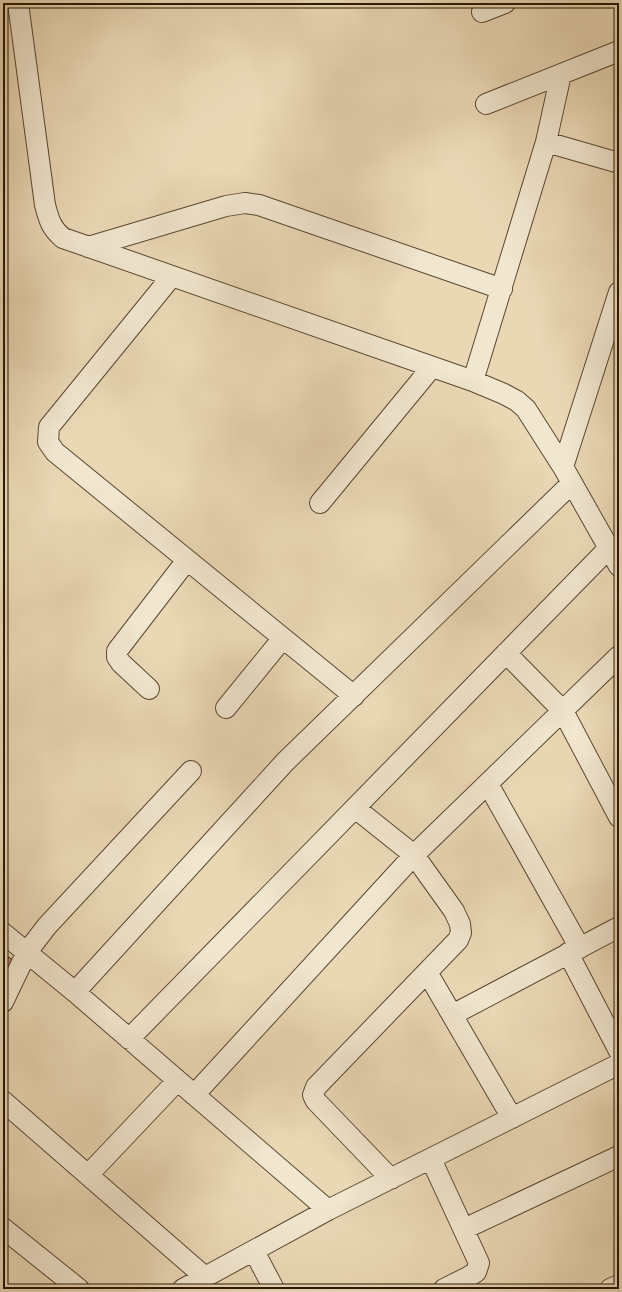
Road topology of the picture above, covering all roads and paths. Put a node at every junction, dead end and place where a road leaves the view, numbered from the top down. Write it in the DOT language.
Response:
graph roads {
  1 [pos="18,3"];
  2 [pos="504,3"];
  3 [pos="482,12"];
  4 [pos="619,51"];
  5 [pos="561,74"];
  6 [pos="486,104"];
  7 [pos="546,142"];
  8 [pos="619,163"];
  9 [pos="88,247"];
  10 [pos="172,276"];
  11 [pos="502,290"];
  12 [pos="619,292"];
  13 [pos="432,367"];
  14 [pos="473,381"];
  15 [pos="568,475"];
  16 [pos="320,502"];
  17 [pos="609,548"];
  18 [pos="188,560"];
  19 [pos="619,566"];
  20 [pos="283,638"];
  21 [pos="506,653"];
  22 [pos="619,656"];
  23 [pos="149,689"];
  24 [pos="354,696"];
  25 [pos="226,708"];
  26 [pos="563,711"];
  27 [pos="191,771"];
  28 [pos="488,784"];
  29 [pos="355,808"];
  30 [pos="619,817"];
  31 [pos="414,855"];
  32 [pos="619,927"];
  33 [pos="3,933"];
  34 [pos="574,950"];
  35 [pos="27,952"];
  36 [pos="427,972"];
  37 [pos="75,992"];
  38 [pos="3,1002"];
  39 [pos="452,1015"];
  40 [pos="129,1039"];
  41 [pos="619,1051"];
  42 [pos="619,1064"];
  43 [pos="178,1081"];
  44 [pos="194,1095"];
  45 [pos="3,1101"];
  46 [pos="512,1118"];
  47 [pos="619,1156"];
  48 [pos="430,1159"];
  49 [pos="88,1175"];
  50 [pos="391,1179"];
  51 [pos="328,1210"];
  52 [pos="3,1228"];
  53 [pos="464,1229"];
  54 [pos="254,1251"];
  55 [pos="205,1277"];
  56 [pos="619,1285"];
  57 [pos="79,1289"];
  58 [pos="183,1289"];
  59 [pos="274,1289"];
  60 [pos="444,1289"];
  61 [pos="610,1289"];
  1 -- 9 [label="street"];
  2 -- 3 [label="street"];
  4 -- 5 [label="street"];
  5 -- 6 [label="street"];
  5 -- 7 [label="street"];
  7 -- 8 [label="street"];
  7 -- 11 [label="street"];
  9 -- 10 [label="street"];
  9 -- 11 [label="street"];
  10 -- 13 [label="street"];
  10 -- 18 [label="street"];
  11 -- 14 [label="street"];
  12 -- 15 [label="street"];
  13 -- 14 [label="street"];
  13 -- 16 [label="street"];
  14 -- 15 [label="street"];
  15 -- 17 [label="street"];
  15 -- 24 [label="street"];
  17 -- 19 [label="street"];
  17 -- 21 [label="street"];
  18 -- 20 [label="street"];
  18 -- 23 [label="street"];
  20 -- 24 [label="street"];
  20 -- 25 [label="street"];
  21 -- 26 [label="street"];
  21 -- 29 [label="street"];
  22 -- 26 [label="street"];
  24 -- 37 [label="street"];
  26 -- 28 [label="street"];
  26 -- 30 [label="street"];
  27 -- 35 [label="street"];
  28 -- 31 [label="street"];
  28 -- 34 [label="street"];
  29 -- 31 [label="street"];
  29 -- 40 [label="street"];
  31 -- 36 [label="street"];
  31 -- 44 [label="street"];
  32 -- 34 [label="street"];
  33 -- 35 [label="street"];
  34 -- 39 [label="street"];
  34 -- 41 [label="street"];
  35 -- 37 [label="street"];
  35 -- 38 [label="street"];
  36 -- 39 [label="street"];
  36 -- 50 [label="street"];
  37 -- 40 [label="street"];
  39 -- 46 [label="street"];
  40 -- 43 [label="street"];
  42 -- 46 [label="street"];
  43 -- 44 [label="street"];
  43 -- 49 [label="street"];
  44 -- 51 [label="street"];
  45 -- 49 [label="street"];
  46 -- 48 [label="street"];
  47 -- 53 [label="street"];
  48 -- 50 [label="street"];
  48 -- 53 [label="street"];
  49 -- 55 [label="street"];
  50 -- 51 [label="street"];
  51 -- 54 [label="street"];
  52 -- 57 [label="street"];
  53 -- 60 [label="street"];
  54 -- 55 [label="street"];
  54 -- 59 [label="street"];
  55 -- 58 [label="street"];
  56 -- 61 [label="street"];
}
